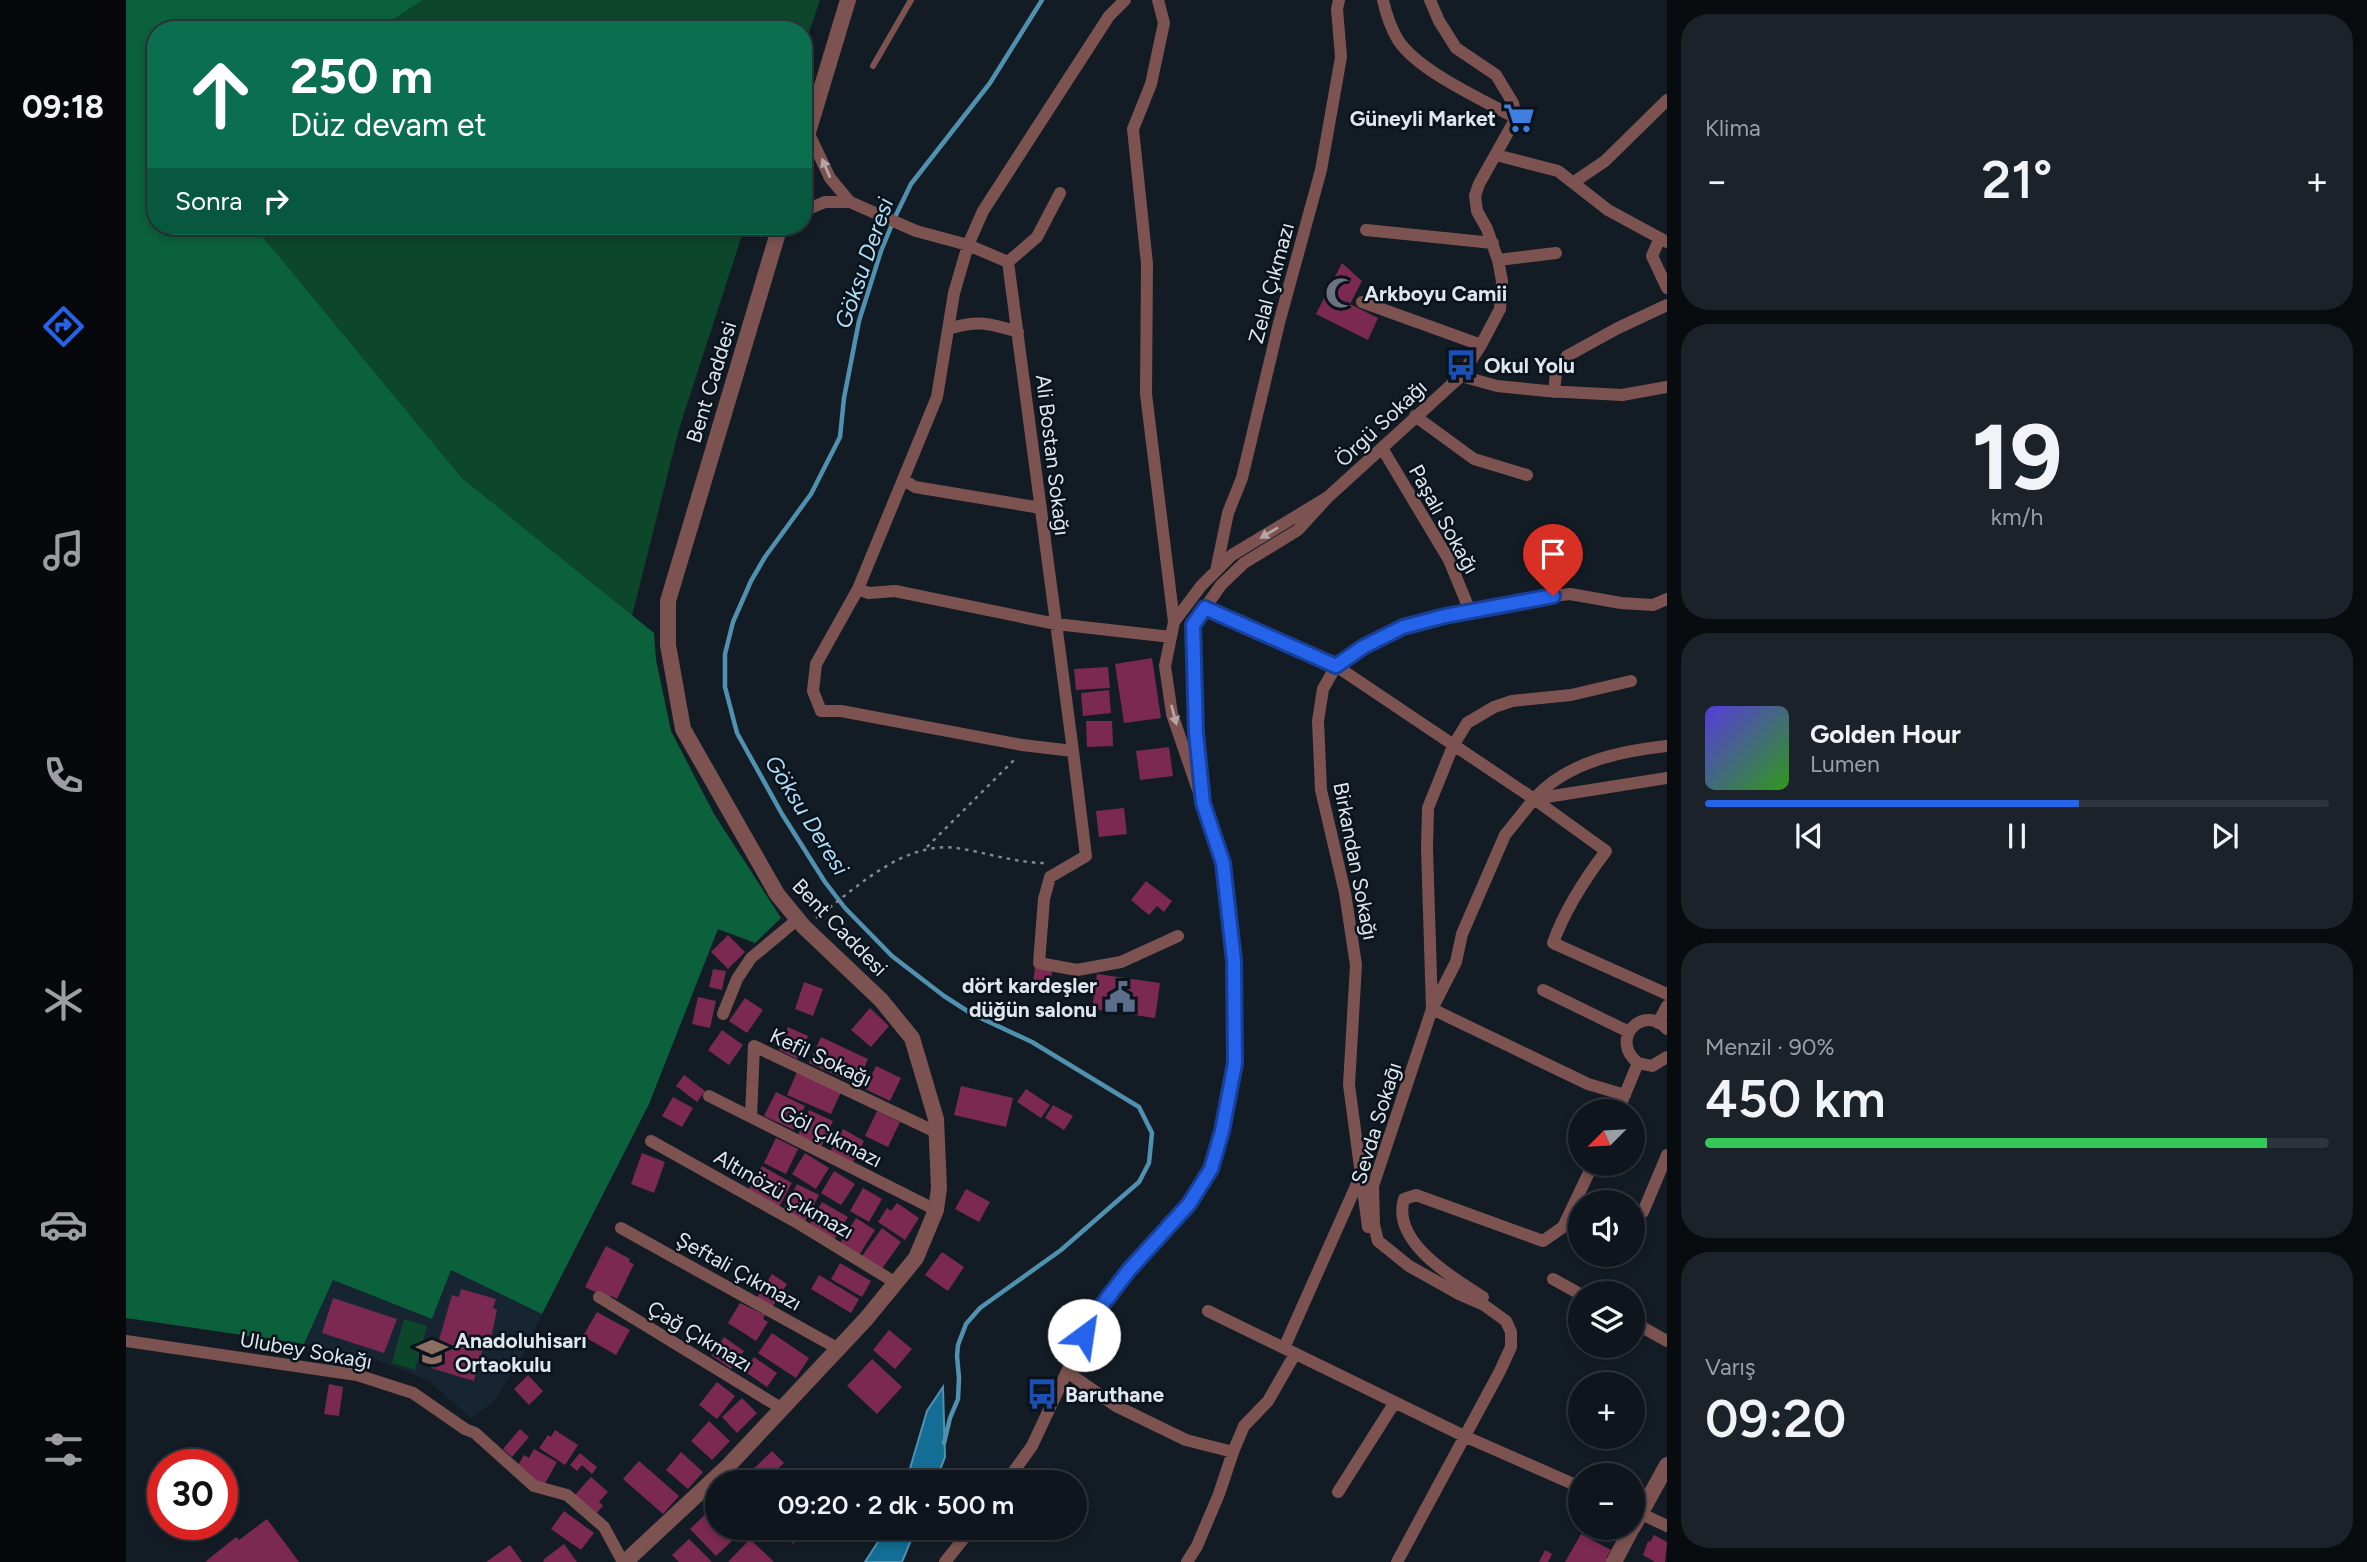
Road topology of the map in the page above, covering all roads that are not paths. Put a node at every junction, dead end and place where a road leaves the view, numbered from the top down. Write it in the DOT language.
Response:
graph roads {
  1 [pos="848,0"];
  2 [pos="911,0"];
  3 [pos="1125,0"];
  4 [pos="1158,0"];
  5 [pos="1339,0"];
  6 [pos="1382,0"];
  7 [pos="1430,0"];
  8 [pos="873,66"];
  9 [pos="1667,100"];
  10 [pos="1516,118"];
  11 [pos="812,119"];
  12 [pos="812,140"];
  13 [pos="1496,155"];
  14 [pos="1574,183"];
  15 [pos="1060,193"];
  16 [pos="850,202"];
  17 [pos="812,207"];
  18 [pos="1366,230"];
  19 [pos="779,235"];
  20 [pos="1664,240"];
  21 [pos="1493,243"];
  22 [pos="968,245"];
  23 [pos="1556,253"];
  24 [pos="1498,260"];
  25 [pos="1009,262"];
  26 [pos="1667,288"];
  27 [pos="1362,302"];
  28 [pos="1667,305"];
  29 [pos="948,329"];
  30 [pos="1018,332"];
  31 [pos="1481,345"];
  32 [pos="1461,376"];
  33 [pos="1667,387"];
  34 [pos="1554,392"];
  35 [pos="1415,416"];
  36 [pos="1382,448"];
  37 [pos="1527,475"];
  38 [pos="904,480"];
  39 [pos="1328,497"];
  40 [pos="1041,508"];
  41 [pos="1216,572"];
  42 [pos="858,589"];
  43 [pos="1667,599"];
  44 [pos="1205,608"];
  45 [pos="1470,611"];
  46 [pos="1174,622"];
  47 [pos="1056,624"];
  48 [pos="1171,636"];
  49 [pos="1336,666"];
  50 [pos="1630,681"];
  51 [pos="1453,746"];
  52 [pos="1667,746"];
  53 [pos="1073,751"];
  54 [pos="1667,778"];
  55 [pos="1534,799"];
  56 [pos="1203,803"];
  57 [pos="801,923"];
  58 [pos="1178,936"];
  59 [pos="1543,989"];
  60 [pos="1667,994"];
  61 [pos="1667,1006"];
  62 [pos="1432,1009"];
  63 [pos="723,1014"];
  64 [pos="1663,1026"];
  65 [pos="1629,1032"];
  66 [pos="1667,1057"];
  67 [pos="1638,1063"];
  68 [pos="709,1096"];
  69 [pos="1625,1096"];
  70 [pos="1624,1099"];
  71 [pos="751,1117"];
  72 [pos="936,1132"];
  73 [pos="651,1142"];
  74 [pos="1667,1155"];
  75 [pos="1587,1176"];
  76 [pos="1361,1177"];
  77 [pos="1645,1207"];
  78 [pos="936,1210"];
  79 [pos="621,1228"];
  80 [pos="1378,1241"];
  81 [pos="1553,1279"];
  82 [pos="895,1283"];
  83 [pos="1568,1287"];
  84 [pos="599,1297"];
  85 [pos="1208,1311"];
  86 [pos="1504,1320"];
  87 [pos="1645,1329"];
  88 [pos="126,1341"];
  89 [pos="1667,1341"];
  90 [pos="837,1348"];
  91 [pos="1290,1351"];
  92 [pos="1066,1372"];
  93 [pos="1395,1402"];
  94 [pos="781,1408"];
  95 [pos="1464,1436"];
  96 [pos="1233,1452"];
  97 [pos="1667,1465"];
  98 [pos="1015,1470"];
  99 [pos="1568,1482"];
  100 [pos="1338,1492"];
  101 [pos="1645,1503"];
  102 [pos="1645,1522"];
  103 [pos="1667,1526"];
  104 [pos="962,1540"];
  105 [pos="1625,1540"];
  106 [pos="624,1562"];
  107 [pos="945,1562"];
  108 [pos="1186,1562"];
  109 [pos="1397,1562"];
  110 [pos="1614,1562"];
  1 -- 11 [label="street"];
  2 -- 8 [label="lane"];
  3 -- 22 [label="street"];
  4 -- 46 [label="street"];
  5 -- 41 [label="street, Zelal Çıkmazı"];
  6 -- 10 [label="street"];
  7 -- 10 [label="street"];
  9 -- 14 [label="street"];
  10 -- 13 [label="street, Örgü Sokağı"];
  16 -- 12 [label="street, one-way"];
  13 -- 14 [label="street"];
  13 -- 21 [label="street, Örgü Sokağı"];
  14 -- 20 [label="street"];
  15 -- 25 [label="street"];
  16 -- 17 [label="street"];
  16 -- 22 [label="street"];
  18 -- 21 [label="street"];
  19 -- 57 [label="street, Bent Caddesi"];
  20 -- 26 [label="street"];
  21 -- 24 [label="street, Örgü Sokağı"];
  22 -- 25 [label="street"];
  22 -- 29 [label="street"];
  23 -- 24 [label="street"];
  24 -- 31 [label="street, Örgü Sokağı"];
  25 -- 30 [label="street, Ali Bostan Sokağı"];
  27 -- 31 [label="street"];
  28 -- 34 [label="street"];
  29 -- 30 [label="street"];
  29 -- 38 [label="street"];
  30 -- 40 [label="street, Ali Bostan Sokağı"];
  31 -- 32 [label="street, Örgü Sokağı"];
  32 -- 34 [label="street"];
  32 -- 35 [label="street, Örgü Sokağı"];
  33 -- 34 [label="street"];
  35 -- 36 [label="street, Örgü Sokağı"];
  35 -- 37 [label="street"];
  36 -- 39 [label="street, Örgü Sokağı"];
  36 -- 45 [label="street, Paşalı Sokağı"];
  38 -- 40 [label="street"];
  38 -- 42 [label="street"];
  39 -- 41 [label="street, one-way"];
  39 -- 44 [label="street"];
  40 -- 47 [label="street, Ali Bostan Sokağı"];
  41 -- 46 [label="street"];
  42 -- 47 [label="street"];
  42 -- 53 [label="street"];
  43 -- 45 [label="street"];
  44 -- 49 [label="street"];
  44 -- 56 [label="street"];
  45 -- 49 [label="street"];
  46 -- 48 [label="street"];
  47 -- 48 [label="street"];
  47 -- 53 [label="street, Ali Bostan Sokağı"];
  48 -- 56 [label="street, one-way"];
  49 -- 51 [label="street"];
  49 -- 76 [label="street, Birkandan Sokağı"];
  50 -- 51 [label="street"];
  51 -- 55 [label="street"];
  51 -- 62 [label="street"];
  52 -- 55 [label="street, Sevda Sokaḡı"];
  53 -- 58 [label="street, Ali Bostan Sokağı"];
  54 -- 55 [label="street"];
  55 -- 60 [label="street"];
  55 -- 62 [label="street, Sevda Sokaḡı"];
  56 -- 92 [label="street"];
  57 -- 63 [label="street"];
  57 -- 72 [label="street, Bent Caddesi"];
  59 -- 65 [label="street"];
  61 -- 64 [label="street"];
  62 -- 69 [label="street"];
  62 -- 80 [label="street, Sevda Sokaḡı"];
  64 -- 65 [label="street"];
  65 -- 67 [label="street"];
  66 -- 67 [label="street"];
  67 -- 69 [label="street"];
  68 -- 71 [label="street, Göl Çıkmazı"];
  69 -- 70 [label="street"];
  71 -- 72 [label="street, Kefil Sokağı"];
  71 -- 78 [label="street, Göl Çıkmazı"];
  72 -- 78 [label="street, Bent Caddesi"];
  73 -- 82 [label="street, Altınözü Çıkmazı"];
  74 -- 77 [label="street"];
  75 -- 86 [label="street"];
  76 -- 80 [label="street, Birkandan Sokağı"];
  76 -- 91 [label="street"];
  78 -- 82 [label="street, Bent Caddesi"];
  79 -- 90 [label="street, Şeftali Çıkmazı"];
  80 -- 86 [label="street"];
  81 -- 83 [label="street"];
  82 -- 90 [label="street, Bent Caddesi"];
  84 -- 94 [label="street, Çağ Çıkmazı"];
  85 -- 91 [label="street"];
  86 -- 95 [label="street"];
  87 -- 89 [label="street"];
  88 -- 106 [label="street, Ulubey Sokağı"];
  90 -- 94 [label="street, Bent Caddesi"];
  91 -- 93 [label="street"];
  91 -- 96 [label="street"];
  92 -- 96 [label="street"];
  92 -- 98 [label="street"];
  93 -- 95 [label="street"];
  93 -- 100 [label="street"];
  94 -- 106 [label="street, Bent Caddesi"];
  95 -- 99 [label="street"];
  95 -- 109 [label="street"];
  96 -- 108 [label="street"];
  97 -- 101 [label="street"];
  102 -- 103 [label="street"];
  104 -- 107 [label="street"];
  105 -- 110 [label="street"];
}
